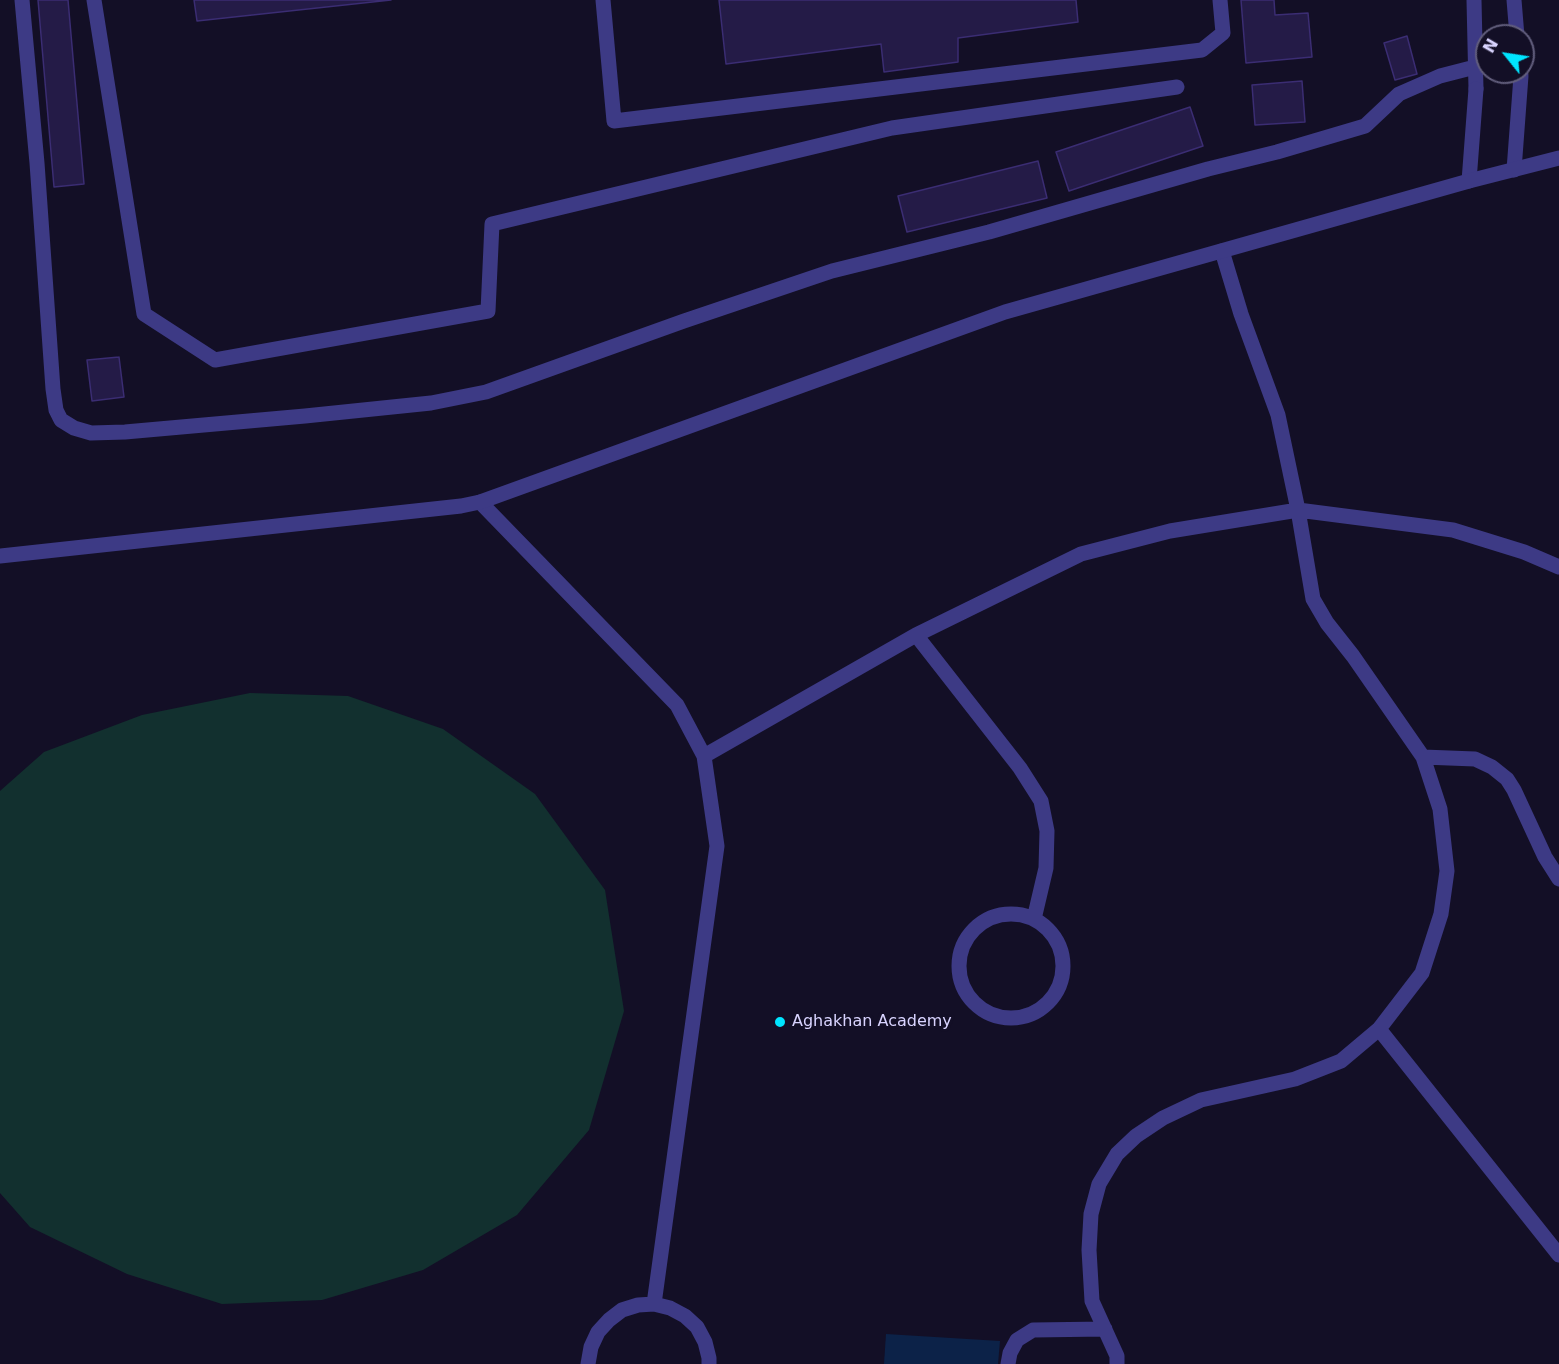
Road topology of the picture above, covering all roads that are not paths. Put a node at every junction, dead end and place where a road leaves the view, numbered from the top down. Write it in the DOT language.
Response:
graph roads {
  1 [pos="22,0"];
  2 [pos="94,0"];
  3 [pos="603,0"];
  4 [pos="1220,0"];
  5 [pos="1474,0"];
  6 [pos="1514,0"];
  7 [pos="1516,24"];
  8 [pos="1475,67"];
  9 [pos="1476,84"];
  10 [pos="1520,84"];
  11 [pos="1178,87"];
  12 [pos="1559,158"];
  13 [pos="1514,170"];
  14 [pos="1469,181"];
  15 [pos="1222,250"];
  16 [pos="480,502"];
  17 [pos="1298,510"];
  18 [pos="0,556"];
  19 [pos="1559,567"];
  20 [pos="916,635"];
  21 [pos="704,756"];
  22 [pos="1423,757"];
  23 [pos="1559,879"];
  24 [pos="1034,919"];
  25 [pos="1379,1029"];
  26 [pos="1559,1255"];
  27 [pos="654,1304"];
  28 [pos="1104,1329"];
  29 [pos="588,1364"];
  30 [pos="709,1364"];
  31 [pos="1008,1364"];
  32 [pos="1118,1364"];
  1 -- 8 [label="street"];
  2 -- 11 [label="street"];
  3 -- 4 [label="street"];
  5 -- 8 [label="street"];
  6 -- 7 [label="street"];
  9 -- 14 [label="street"];
  10 -- 13 [label="street"];
  12 -- 13 [label="street"];
  13 -- 14 [label="street"];
  14 -- 15 [label="street"];
  15 -- 16 [label="street"];
  15 -- 17 [label="street"];
  16 -- 18 [label="street"];
  16 -- 21 [label="street"];
  17 -- 19 [label="street"];
  17 -- 20 [label="street"];
  17 -- 22 [label="street"];
  20 -- 21 [label="street"];
  20 -- 24 [label="street"];
  21 -- 27 [label="street"];
  22 -- 23 [label="street"];
  22 -- 25 [label="street"];
  24 -- 24 [label="street"];
  25 -- 26 [label="street"];
  25 -- 28 [label="street"];
  27 -- 29 [label="street"];
  27 -- 30 [label="street"];
  28 -- 31 [label="street"];
  28 -- 32 [label="street"];
}
